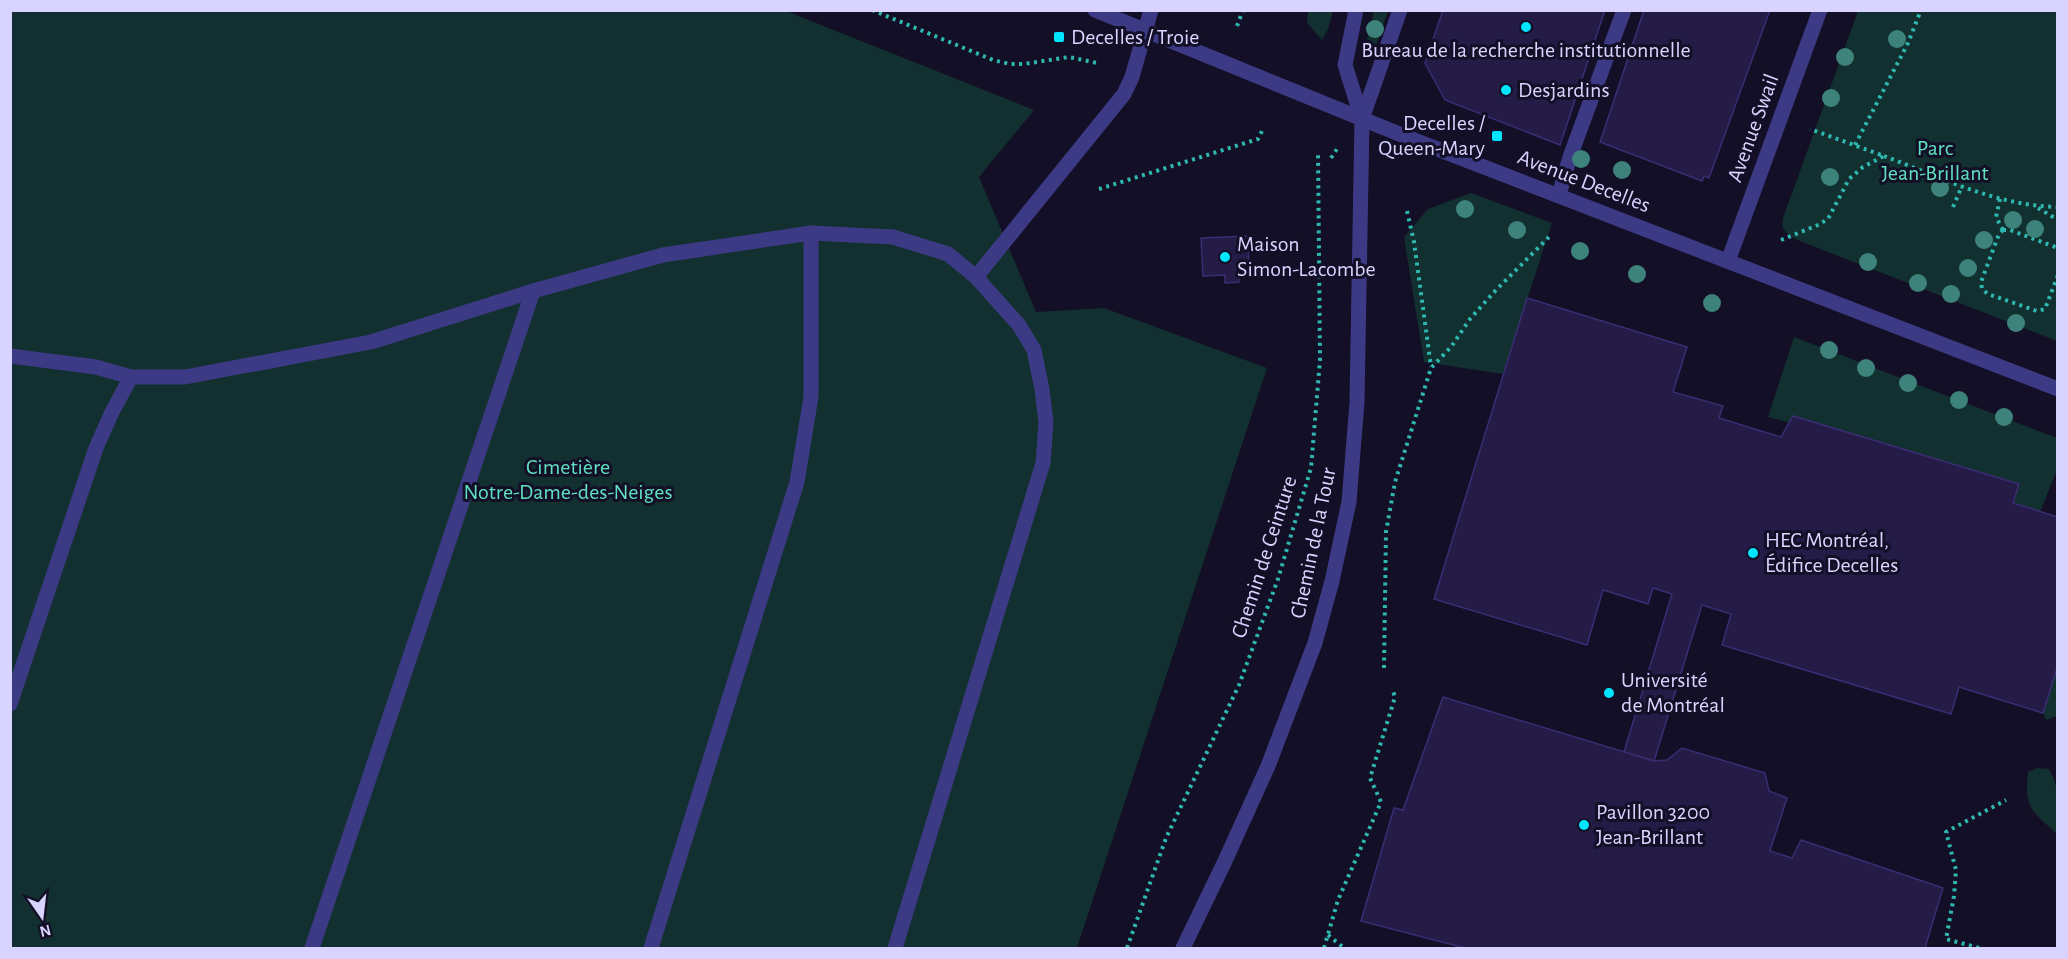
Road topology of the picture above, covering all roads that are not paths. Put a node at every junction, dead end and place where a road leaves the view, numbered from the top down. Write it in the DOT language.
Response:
graph roads {
  1 [pos="1095,10"];
  2 [pos="1151,10"];
  3 [pos="1356,10"];
  4 [pos="1400,10"];
  5 [pos="1624,10"];
  6 [pos="1820,10"];
  7 [pos="1144,31"];
  8 [pos="1362,119"];
  9 [pos="1558,195"];
  10 [pos="812,233"];
  11 [pos="1728,261"];
  12 [pos="976,277"];
  13 [pos="533,291"];
  14 [pos="10,356"];
  15 [pos="131,377"];
  16 [pos="2058,389"];
  17 [pos="10,704"];
  18 [pos="312,948"];
  19 [pos="651,948"];
  20 [pos="895,948"];
  21 [pos="1183,948"];
  1 -- 7 [label="street, Avenue Decelles"];
  2 -- 7 [label="street"];
  3 -- 8 [label="street"];
  4 -- 8 [label="street"];
  5 -- 9 [label="street"];
  6 -- 11 [label="street, Avenue Swail"];
  7 -- 8 [label="street, Avenue Decelles"];
  7 -- 12 [label="street"];
  8 -- 9 [label="street, Avenue Decelles"];
  8 -- 21 [label="street, Chemin de la Tour"];
  9 -- 11 [label="street, Avenue Decelles"];
  10 -- 12 [label="street"];
  10 -- 13 [label="street"];
  10 -- 19 [label="street"];
  11 -- 16 [label="street, Avenue Decelles"];
  12 -- 20 [label="street"];
  13 -- 15 [label="street"];
  13 -- 18 [label="street"];
  14 -- 15 [label="street"];
  15 -- 17 [label="street"];
}
